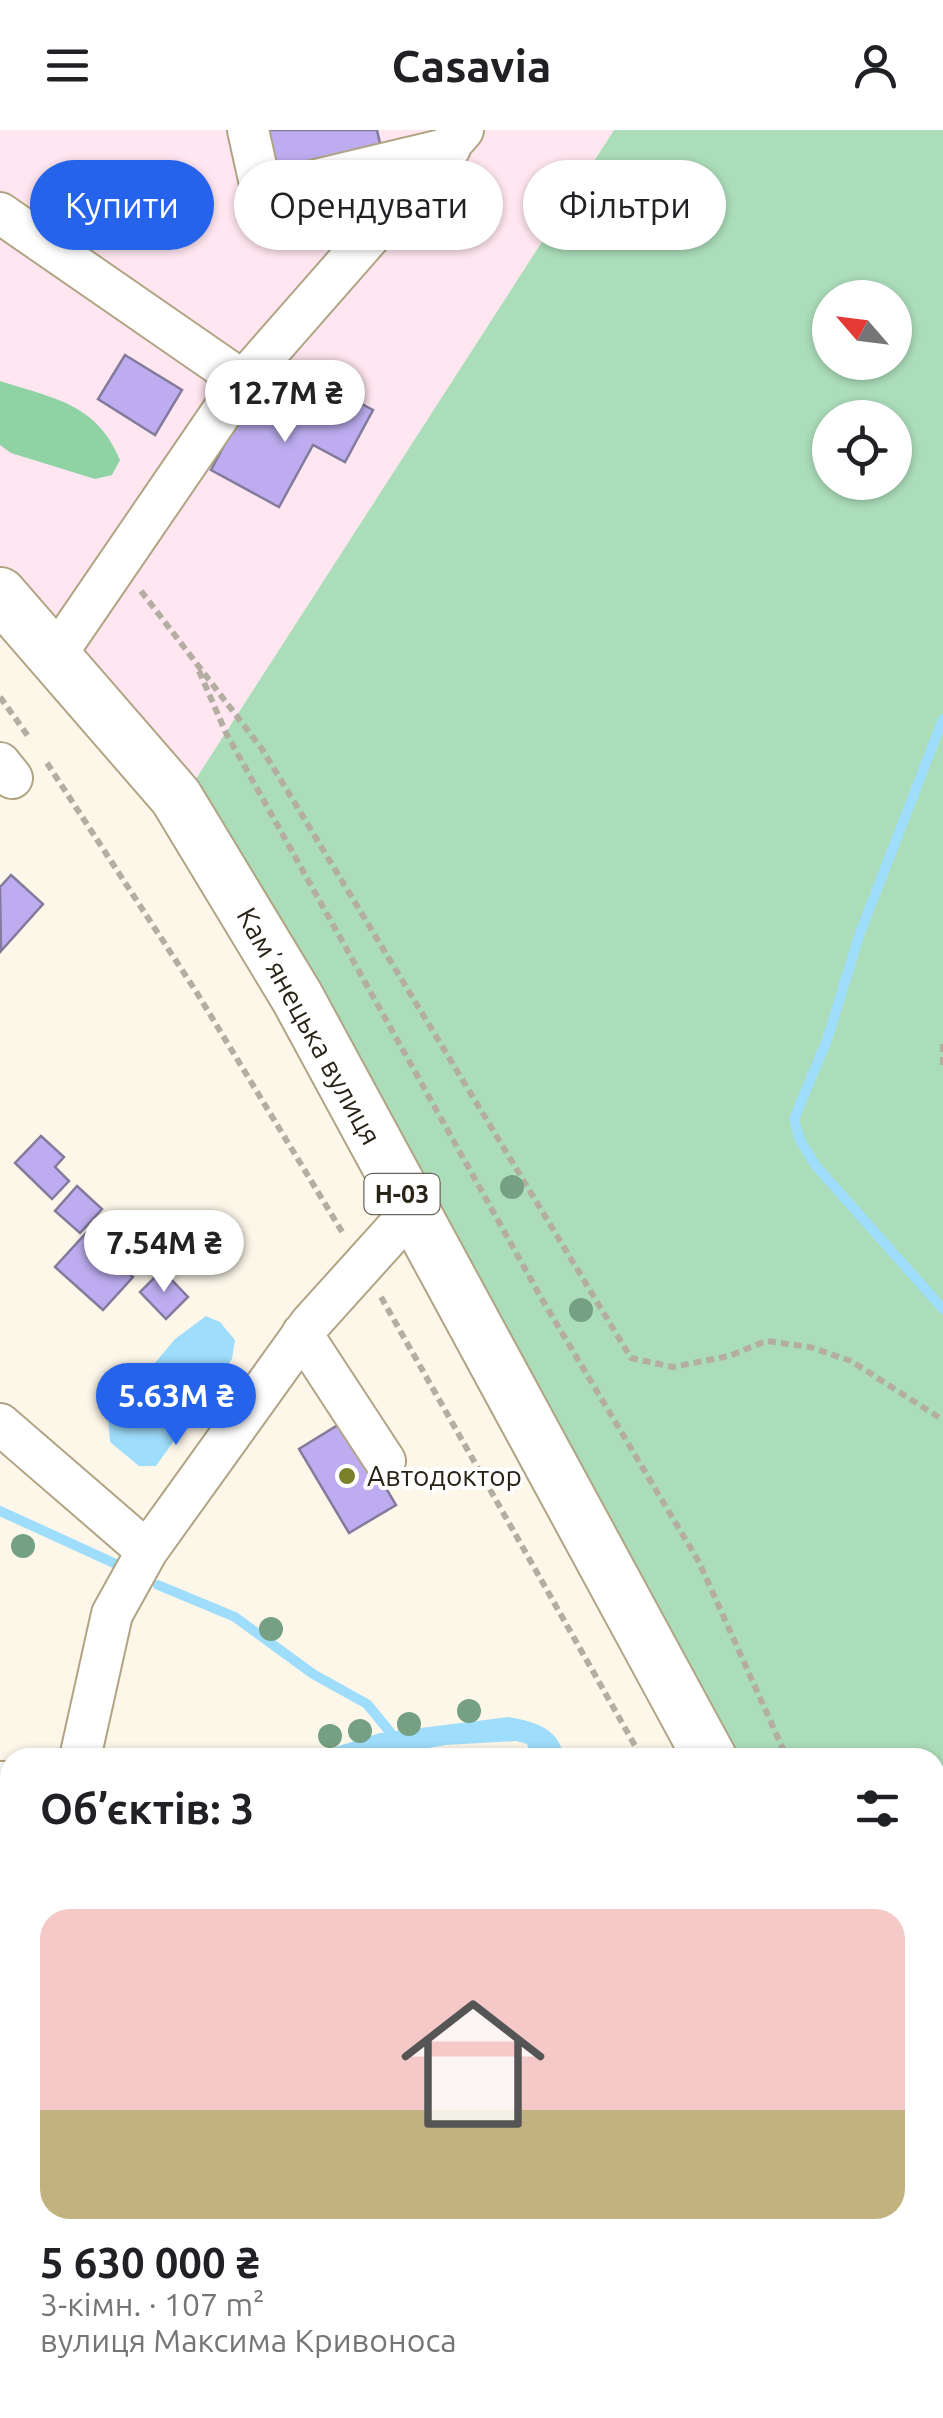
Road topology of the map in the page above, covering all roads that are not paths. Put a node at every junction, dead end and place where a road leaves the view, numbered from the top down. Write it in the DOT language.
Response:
graph roads {
  1 [pos="248,130"];
  2 [pos="456,139"];
  3 [pos="0,213"];
  4 [pos="243,380"];
  5 [pos="0,594"];
  6 [pos="56,656"];
  7 [pos="412,1212"];
  8 [pos="302,1334"];
  9 [pos="0,1424"];
  10 [pos="385,1461"];
  11 [pos="146,1551"];
  12 [pos="82,1748"];
  13 [pos="705,1748"];
  1 -- 2 [label="street"];
  2 -- 4 [label="street"];
  3 -- 4 [label="street"];
  4 -- 6 [label="street"];
  5 -- 6 [label="main road, Камʼянецька вулиця / Н-03"];
  6 -- 7 [label="main road, Камʼянецька вулиця / Н-03"];
  7 -- 8 [label="street"];
  7 -- 13 [label="main road, Камʼянецька вулиця / Н-03"];
  8 -- 10 [label="street"];
  8 -- 11 [label="street"];
  9 -- 11 [label="street"];
  11 -- 12 [label="street"];
}
